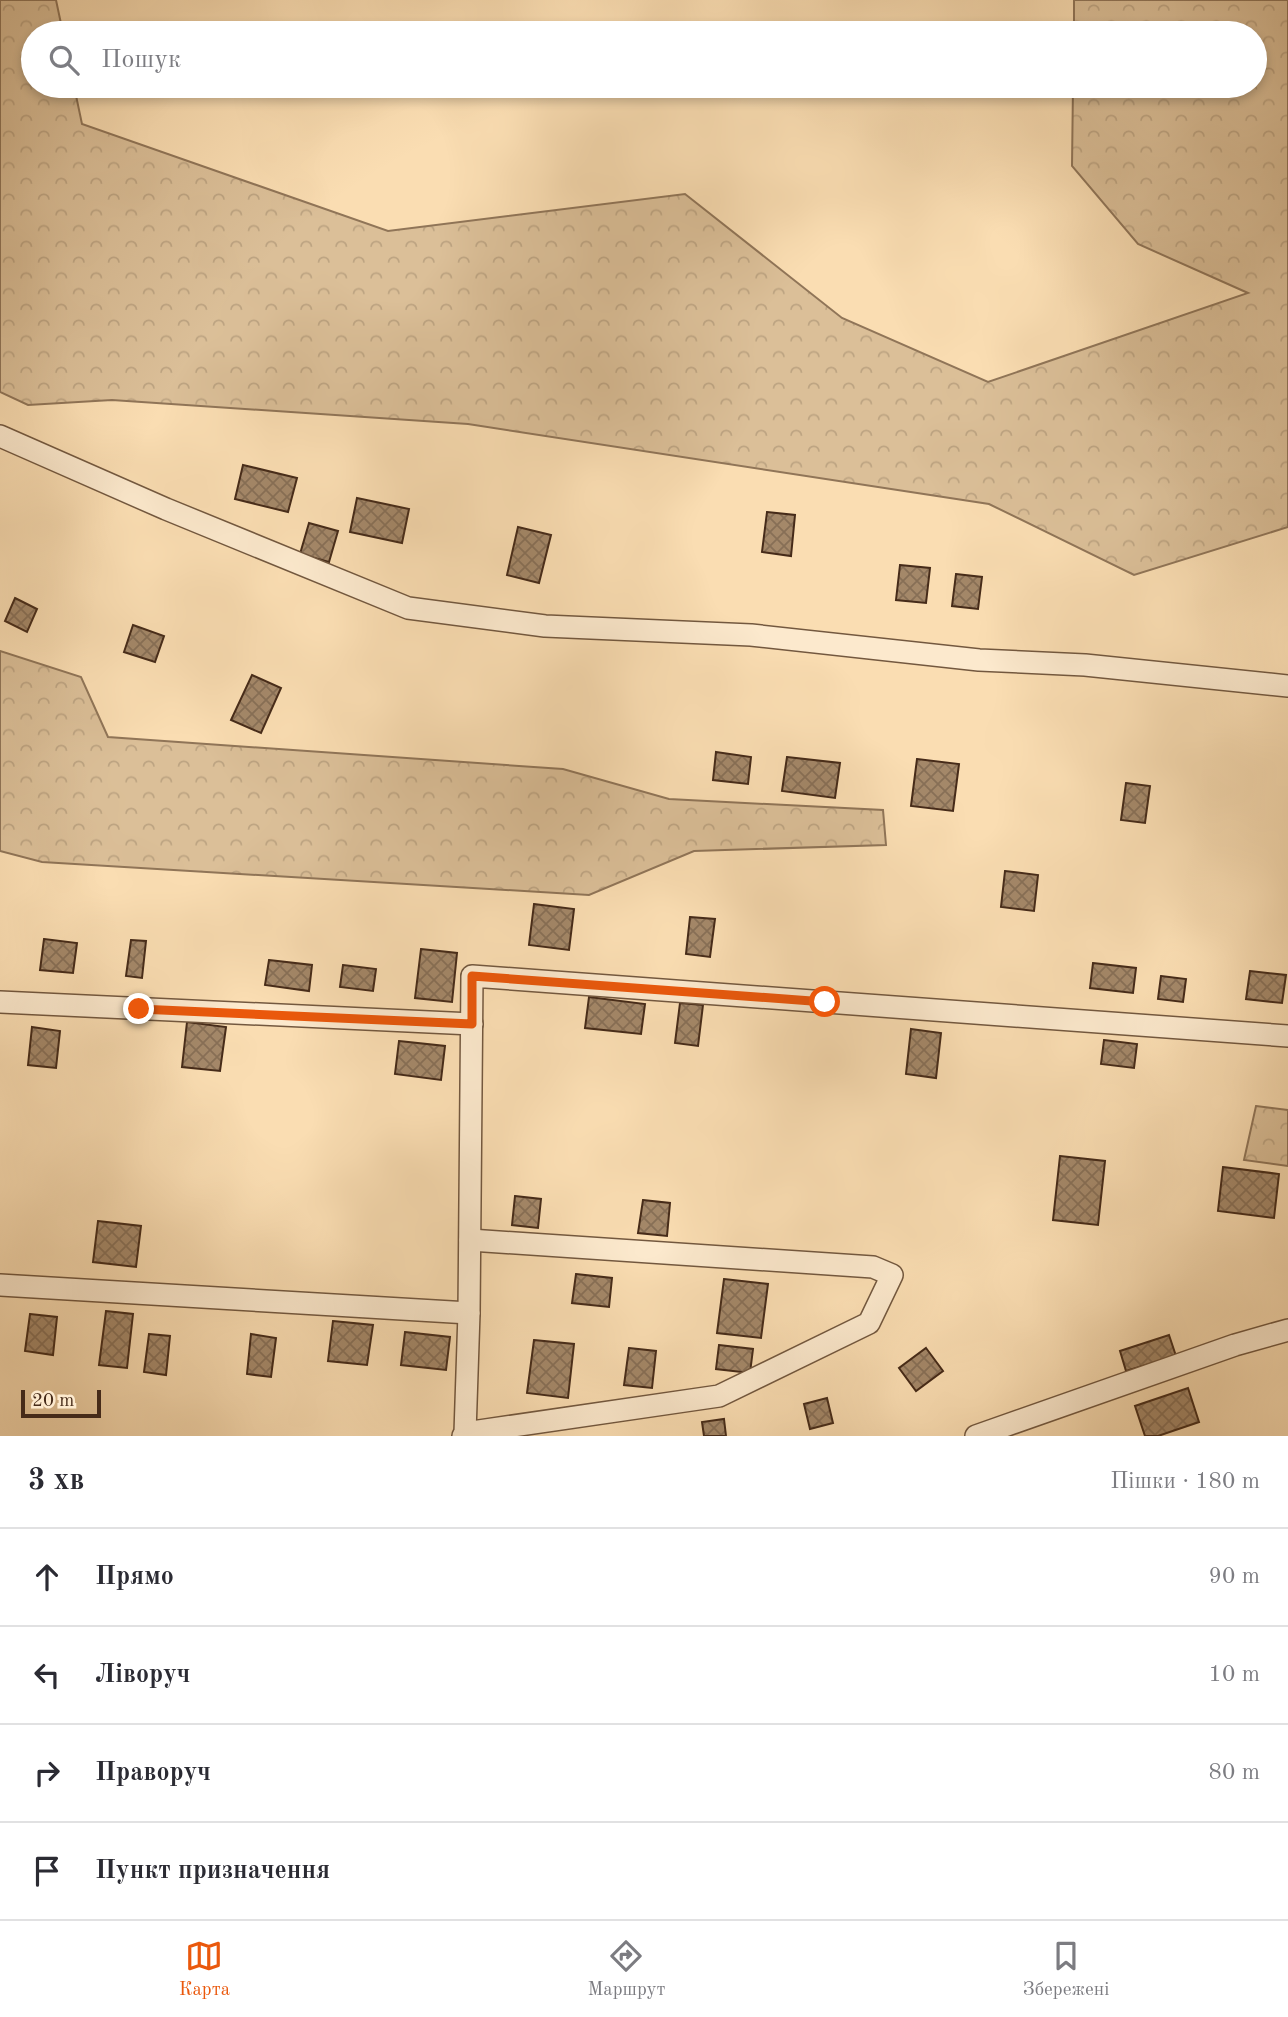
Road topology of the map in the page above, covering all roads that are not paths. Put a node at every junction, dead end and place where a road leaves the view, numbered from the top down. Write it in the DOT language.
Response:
graph roads {
  1 [pos="0,436"];
  2 [pos="1288,686"];
  3 [pos="0,1002"];
  4 [pos="472,1024"];
  5 [pos="1288,1036"];
  6 [pos="470,1240"];
  7 [pos="0,1285"];
  8 [pos="470,1313"];
  9 [pos="1288,1330"];
  10 [pos="464,1434"];
  11 [pos="976,1436"];
  1 -- 2 [label="street"];
  3 -- 4 [label="street"];
  4 -- 5 [label="street"];
  4 -- 6 [label="street"];
  6 -- 8 [label="street"];
  6 -- 10 [label="street"];
  7 -- 8 [label="street"];
  8 -- 10 [label="street"];
  9 -- 11 [label="street"];
}
